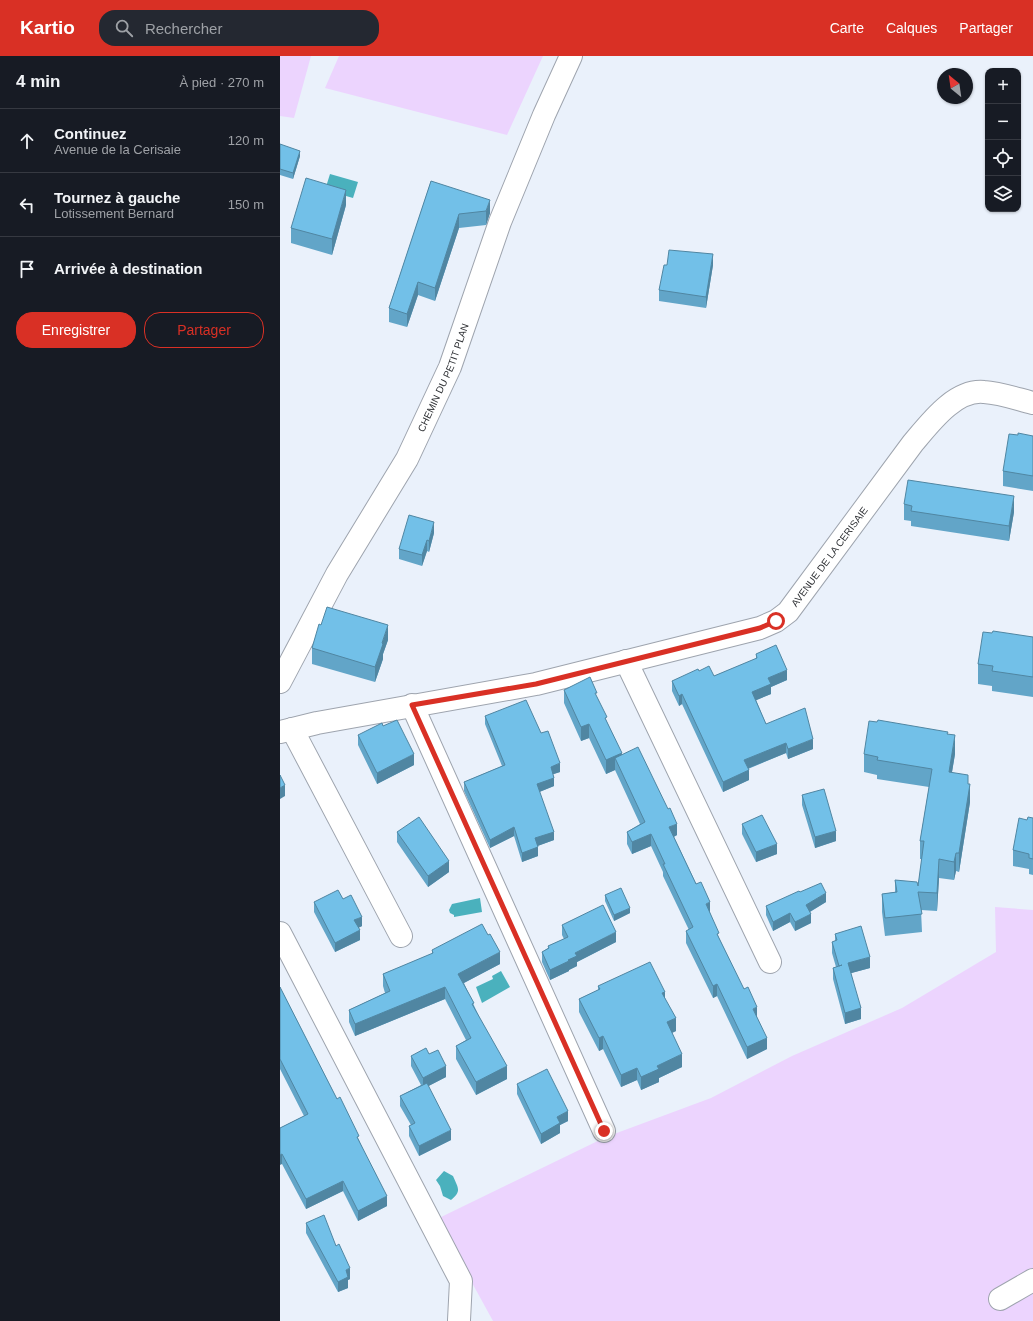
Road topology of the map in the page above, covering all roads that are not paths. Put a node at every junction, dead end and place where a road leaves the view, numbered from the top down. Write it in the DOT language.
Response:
graph roads {
  1 [pos="571,56"];
  2 [pos="1033,403"];
  3 [pos="626,662"];
  4 [pos="280,682"];
  5 [pos="412,705"];
  6 [pos="286,730"];
  7 [pos="280,933"];
  8 [pos="401,936"];
  9 [pos="770,962"];
  10 [pos="604,1131"];
  11 [pos="1033,1280"];
  12 [pos="1000,1299"];
  13 [pos="459,1320"];
  1 -- 4 [label="street, CHEMIN DU PETIT PLAN"];
  2 -- 3 [label="street, AVENUE DE LA CERISAIE"];
  3 -- 5 [label="street, AVENUE DE LA CERISAIE"];
  3 -- 9 [label="street"];
  5 -- 6 [label="street, AVENUE DE LA CERISAIE"];
  5 -- 10 [label="street"];
  6 -- 8 [label="street"];
  7 -- 13 [label="street"];
  11 -- 12 [label="street"];
}
